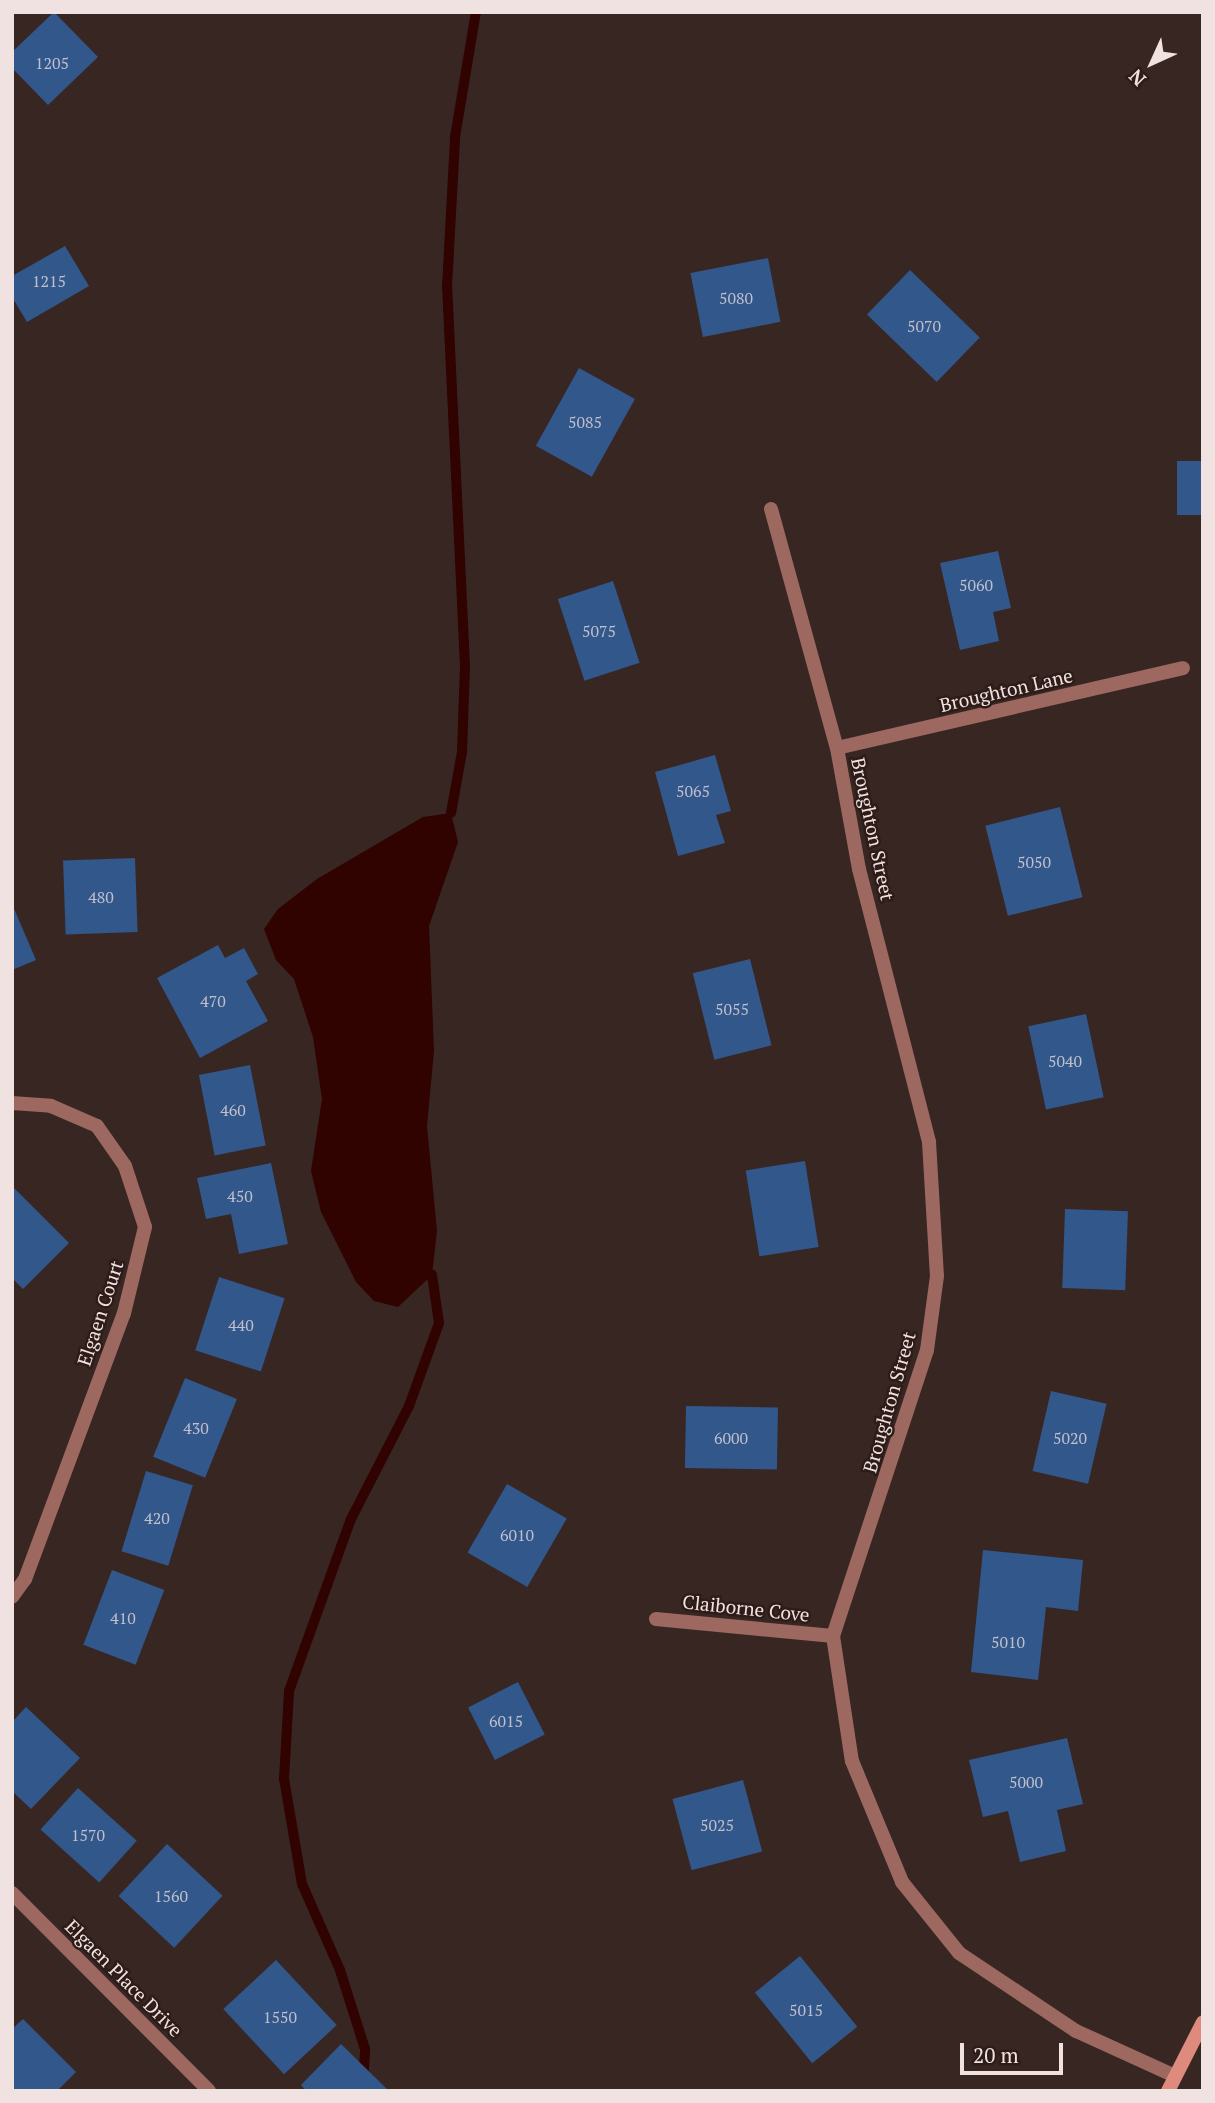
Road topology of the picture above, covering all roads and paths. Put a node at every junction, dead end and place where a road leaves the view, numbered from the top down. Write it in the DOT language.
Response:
graph roads {
  1 [pos="771,509"];
  2 [pos="1183,668"];
  3 [pos="837,748"];
  4 [pos="12,1103"];
  5 [pos="12,1597"];
  6 [pos="656,1619"];
  7 [pos="833,1636"];
  8 [pos="12,1893"];
  9 [pos="1203,2022"];
  10 [pos="1175,2076"];
  11 [pos="209,2091"];
  12 [pos="1168,2091"];
  1 -- 3 [label="street, Broughton Street"];
  2 -- 3 [label="street, Broughton Lane"];
  3 -- 7 [label="street, Broughton Street"];
  4 -- 5 [label="street, Elgaen Court"];
  6 -- 7 [label="street, Claiborne Cove"];
  7 -- 10 [label="street, Broughton Street"];
  8 -- 11 [label="street, Elgaen Place Drive"];
  9 -- 10 [label="street"];
  10 -- 12 [label="street"];
}
